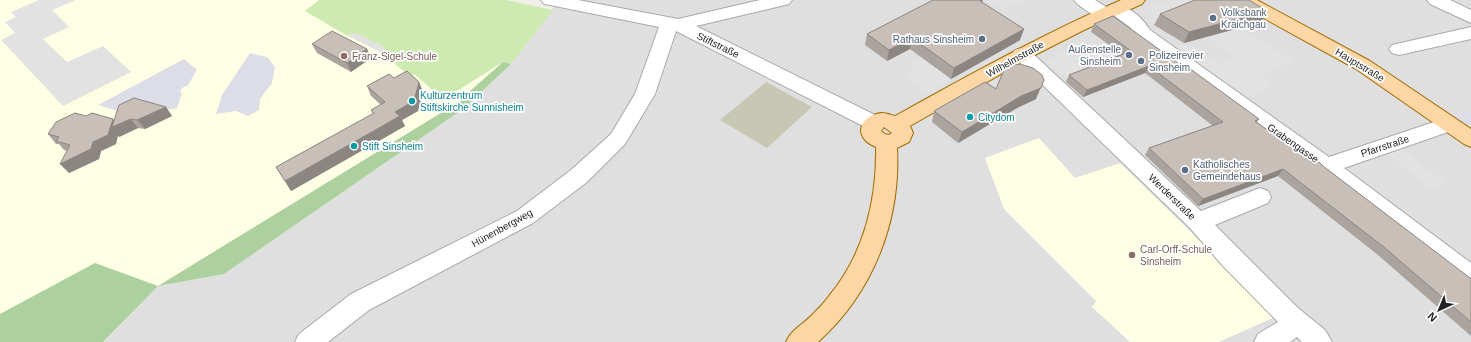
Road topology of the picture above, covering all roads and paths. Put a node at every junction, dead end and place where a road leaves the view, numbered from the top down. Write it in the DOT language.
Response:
graph roads {
  1 [pos="550,0"];
  2 [pos="783,0"];
  3 [pos="1083,0"];
  4 [pos="1136,0"];
  5 [pos="1244,0"];
  6 [pos="1436,0"];
  7 [pos="1111,12"];
  8 [pos="1471,17"];
  9 [pos="674,24"];
  10 [pos="1471,33"];
  11 [pos="1400,49"];
  12 [pos="1022,54"];
  13 [pos="874,123"];
  14 [pos="1444,126"];
  15 [pos="892,133"];
  16 [pos="1471,139"];
  17 [pos="1326,166"];
  18 [pos="1260,197"];
  19 [pos="1198,222"];
  20 [pos="1471,278"];
  21 [pos="1297,324"];
  22 [pos="308,342"];
  23 [pos="799,342"];
  24 [pos="1267,342"];
  25 [pos="1319,342"];
  1 -- 9 [label="street, Stiftstraße"];
  2 -- 9 [label="street"];
  3 -- 7 [label="street, Grabengasse"];
  4 -- 7 [label="main road, Wilhelmstraße"];
  5 -- 16 [label="main road, Hauptstraße"];
  6 -- 8 [label="street"];
  7 -- 12 [label="main road, Wilhelmstraße"];
  7 -- 17 [label="street, Grabengasse"];
  9 -- 13 [label="street, Stiftstraße"];
  9 -- 22 [label="street, Hünenbergweg"];
  10 -- 11 [label="street"];
  12 -- 15 [label="main road, Wilhelmstraße"];
  12 -- 19 [label="street, Werderstraße"];
  13 -- 15 [label="main road"];
  14 -- 17 [label="street, Pfarrstraße"];
  15 -- 23 [label="main road"];
  17 -- 20 [label="street, Grabengasse"];
  18 -- 19 [label="street"];
  19 -- 21 [label="street, Werderstraße"];
  21 -- 24 [label="street"];
  21 -- 25 [label="street, Werderstraße"];
}
